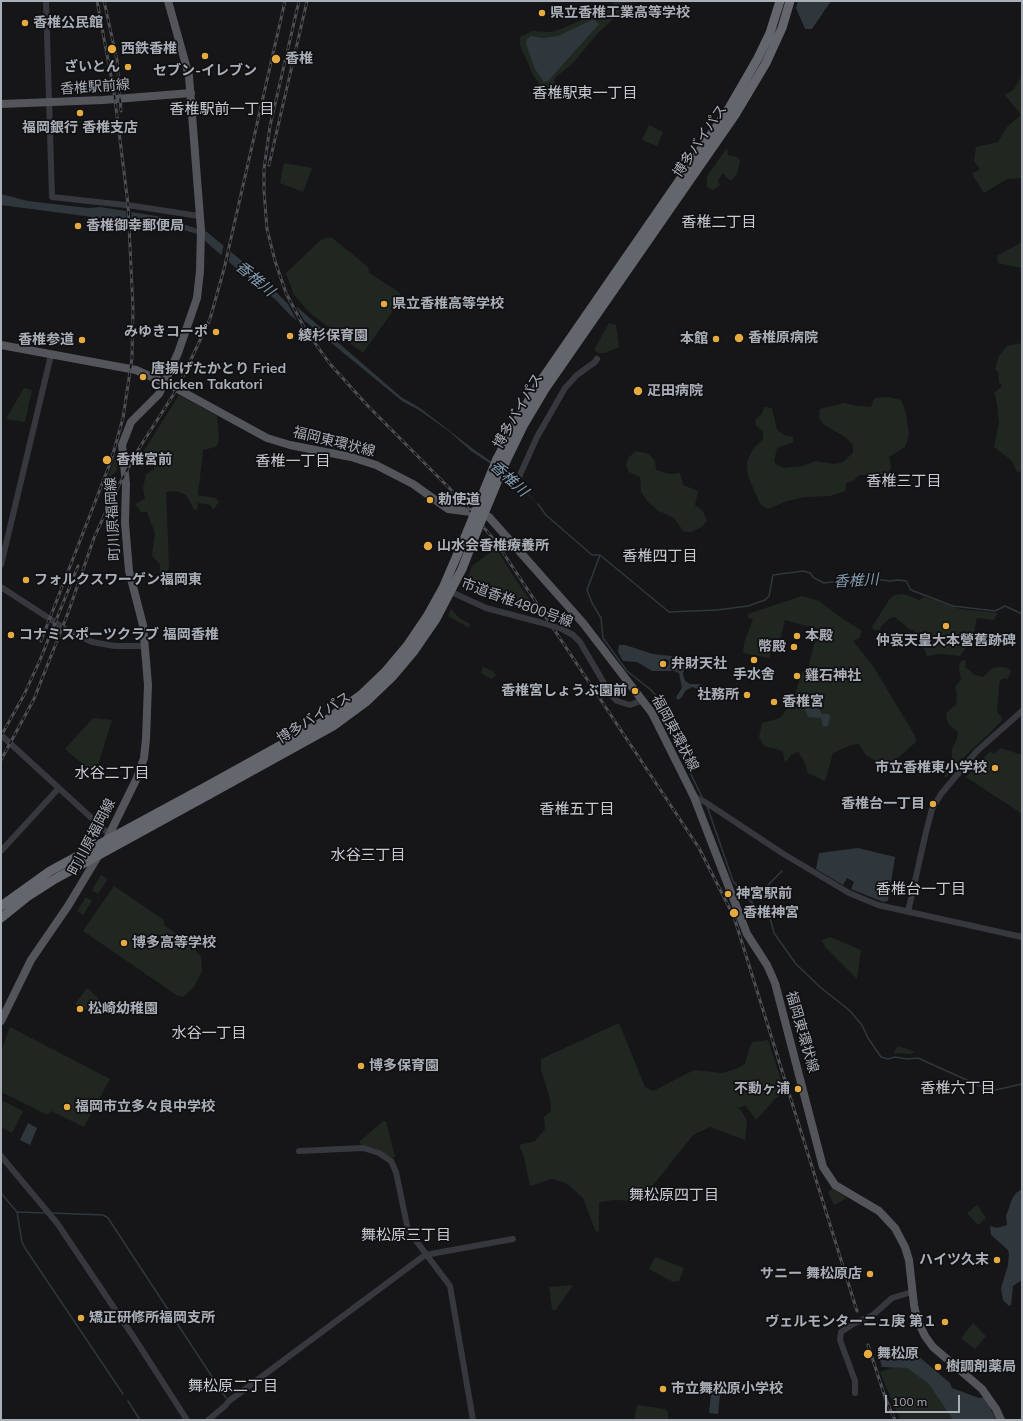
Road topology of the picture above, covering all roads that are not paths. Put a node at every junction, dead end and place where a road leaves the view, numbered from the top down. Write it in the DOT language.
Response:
graph roads {
  1 [pos="46,1"];
  2 [pos="168,1"];
  3 [pos="780,1"];
  4 [pos="790,1"];
  5 [pos="750,82"];
  6 [pos="191,93"];
  7 [pos="48,103"];
  8 [pos="1,104"];
  9 [pos="199,216"];
  10 [pos="1,345"];
  11 [pos="51,355"];
  12 [pos="597,359"];
  13 [pos="164,382"];
  14 [pos="519,477"];
  15 [pos="1,565"];
  16 [pos="1,587"];
  17 [pos="447,590"];
  18 [pos="145,646"];
  19 [pos="643,700"];
  20 [pos="1022,711"];
  21 [pos="1,736"];
  22 [pos="58,789"];
  23 [pos="694,797"];
  24 [pos="110,834"];
  25 [pos="1,851"];
  26 [pos="1,906"];
  27 [pos="908,912"];
  28 [pos="1,918"];
  29 [pos="1022,937"];
  30 [pos="1,1021"];
  31 [pos="299,1151"];
  32 [pos="1,1156"];
  33 [pos="513,1239"];
  34 [pos="425,1255"];
  35 [pos="912,1292"];
  36 [pos="855,1393"];
  37 [pos="187,1420"];
  38 [pos="208,1420"];
  39 [pos="473,1420"];
  40 [pos="1001,1420"];
  1 -- 7 [label="street"];
  2 -- 6 [label="main road, 町川原福岡線"];
  3 -- 5 [label="highway, 博多バイパス"];
  4 -- 5 [label="highway, 博多バイパス"];
  5 -- 17 [label="highway, 博多バイパス, bridge"];
  6 -- 7 [label="main road, 香椎駅前線"];
  6 -- 9 [label="main road, 町川原福岡線"];
  7 -- 8 [label="main road, 香椎駅前線"];
  7 -- 9 [label="street"];
  9 -- 13 [label="main road, 町川原福岡線"];
  10 -- 11 [label="main road, 福岡東環状線"];
  11 -- 13 [label="main road, 福岡東環状線"];
  11 -- 15 [label="street"];
  12 -- 14 [label="street"];
  13 -- 18 [label="main road, 町川原福岡線"];
  13 -- 19 [label="main road, 福岡東環状線"];
  16 -- 18 [label="street"];
  17 -- 19 [label="street, 市道香椎4800号線, bridge"];
  17 -- 26 [label="highway, 博多バイパス, bridge"];
  17 -- 28 [label="highway, 博多バイパス, bridge"];
  18 -- 24 [label="main road, 町川原福岡線"];
  19 -- 23 [label="main road, 福岡東環状線"];
  20 -- 27 [label="street"];
  21 -- 22 [label="street"];
  22 -- 24 [label="street"];
  22 -- 25 [label="street"];
  23 -- 27 [label="street"];
  23 -- 35 [label="main road, 福岡東環状線"];
  24 -- 30 [label="main road, 町川原福岡線"];
  27 -- 29 [label="street"];
  31 -- 34 [label="street"];
  32 -- 37 [label="street"];
  33 -- 34 [label="street"];
  34 -- 38 [label="street"];
  34 -- 39 [label="street"];
  35 -- 36 [label="street"];
  35 -- 40 [label="main road, 福岡東環状線"];
}
